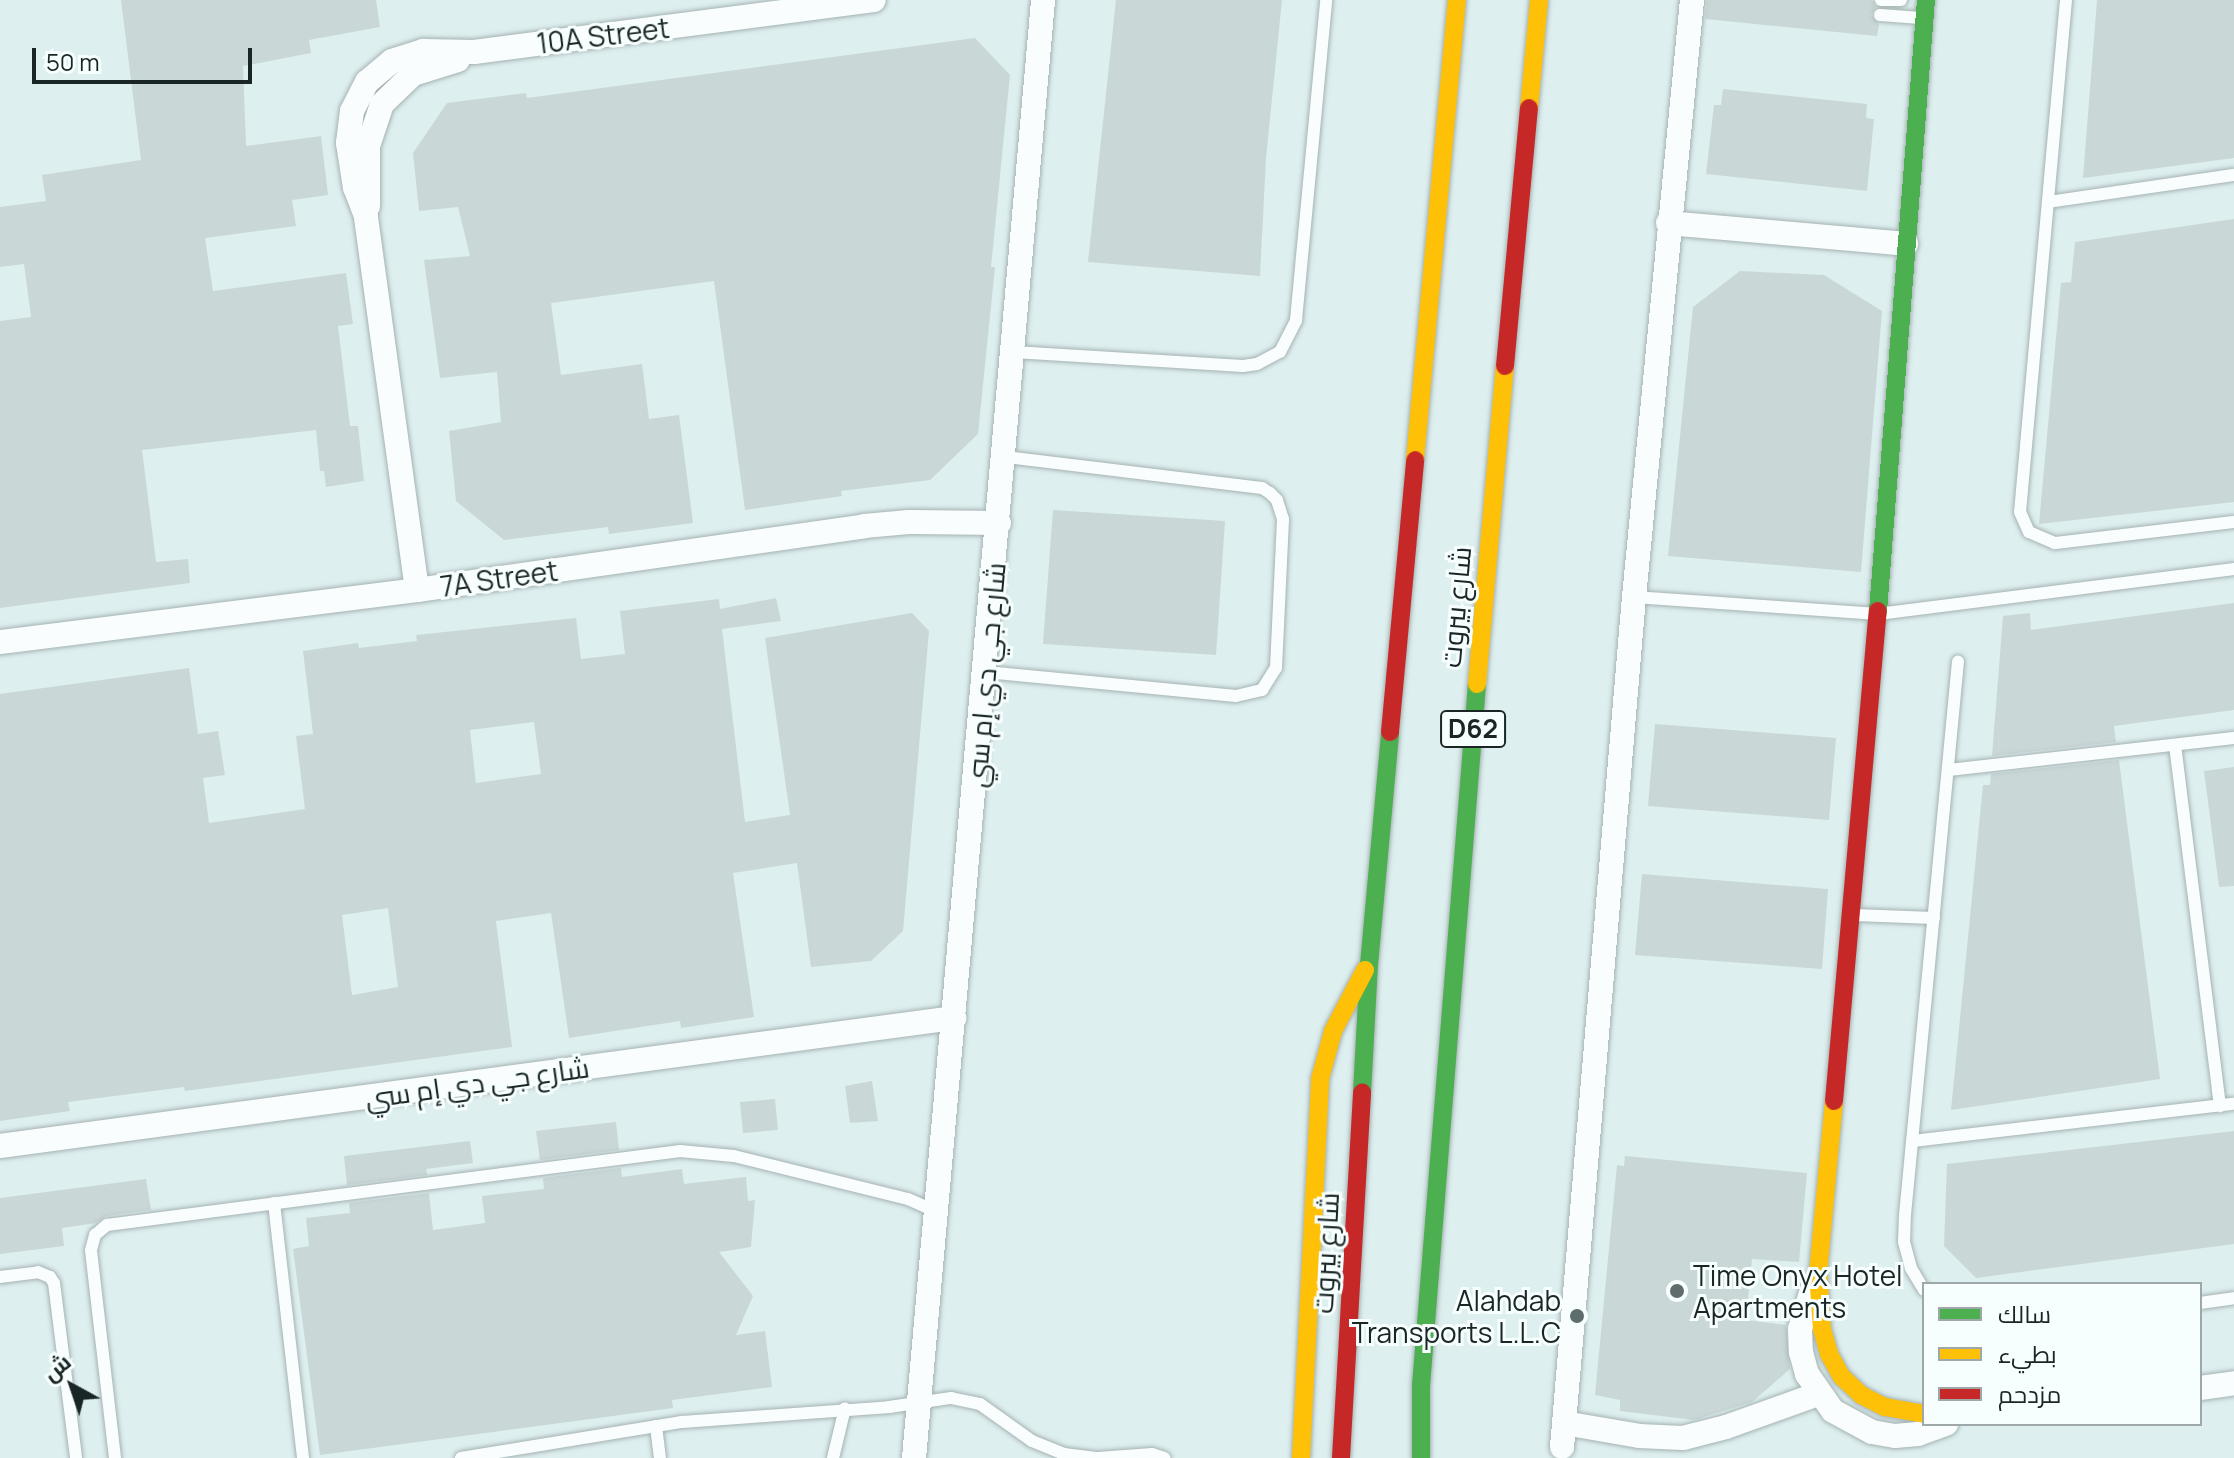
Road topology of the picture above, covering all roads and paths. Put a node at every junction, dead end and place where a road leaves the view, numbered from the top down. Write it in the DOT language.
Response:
graph roads {
  1 [pos="874,0"];
  2 [pos="1043,0"];
  3 [pos="1326,0"];
  4 [pos="1457,0"];
  5 [pos="1539,0"];
  6 [pos="1692,0"];
  7 [pos="1881,0"];
  8 [pos="1901,0"];
  9 [pos="2066,0"];
  10 [pos="783,6"];
  11 [pos="1925,9"];
  12 [pos="1880,15"];
  13 [pos="2234,175"];
  14 [pos="2048,202"];
  15 [pos="1668,223"];
  16 [pos="1906,244"];
  17 [pos="1014,352"];
  18 [pos="1005,457"];
  19 [pos="2234,522"];
  20 [pos="999,523"];
  21 [pos="2234,569"];
  22 [pos="417,590"];
  23 [pos="1634,597"];
  24 [pos="1878,614"];
  25 [pos="0,642"];
  26 [pos="1958,662"];
  27 [pos="986,672"];
  28 [pos="2234,738"];
  29 [pos="2175,745"];
  30 [pos="1948,770"];
  31 [pos="1851,915"];
  32 [pos="1934,918"];
  33 [pos="1369,965"];
  34 [pos="954,1018"];
  35 [pos="2234,1104"];
  36 [pos="2220,1106"];
  37 [pos="1912,1141"];
  38 [pos="0,1146"];
  39 [pos="274,1203"];
  40 [pos="937,1212"];
  41 [pos="1818,1273"];
  42 [pos="0,1277"];
  43 [pos="1922,1287"];
  44 [pos="2234,1298"];
  45 [pos="2202,1303"];
  46 [pos="2234,1383"];
  47 [pos="1421,1386"];
  48 [pos="2202,1388"];
  49 [pos="1818,1394"];
  50 [pos="919,1402"];
  51 [pos="845,1408"];
  52 [pos="1922,1414"];
  53 [pos="656,1426"];
  54 [pos="1940,1426"];
  55 [pos="1441,1437"];
  56 [pos="1343,1454"];
  57 [pos="76,1458"];
  58 [pos="115,1458"];
  59 [pos="303,1458"];
  60 [pos="461,1458"];
  61 [pos="660,1458"];
  62 [pos="833,1458"];
  63 [pos="914,1458"];
  64 [pos="1164,1458"];
  65 [pos="1301,1458"];
  66 [pos="1421,1458"];
  1 -- 10 [label="street, 10A Street"];
  2 -- 17 [label="street, شارع جي دي إم سي"];
  3 -- 17 [label="lane"];
  4 -- 33 [label="main road, شارع بيروت"];
  5 -- 47 [label="main road, شارع بيروت / D62"];
  6 -- 15 [label="street"];
  7 -- 8 [label="lane"];
  9 -- 14 [label="lane"];
  10 -- 22 [label="street, 10A Street"];
  11 -- 12 [label="lane"];
  11 -- 16 [label="main road"];
  13 -- 14 [label="lane"];
  14 -- 19 [label="lane"];
  15 -- 16 [label="street"];
  15 -- 23 [label="street"];
  16 -- 24 [label="main road"];
  17 -- 18 [label="street, شارع جي دي إم سي"];
  18 -- 20 [label="street, شارع جي دي إم سي"];
  18 -- 27 [label="lane"];
  20 -- 22 [label="street, 7A Street"];
  20 -- 27 [label="street, شارع جي دي إم سي"];
  21 -- 24 [label="lane"];
  22 -- 25 [label="street, 7A Street"];
  23 -- 24 [label="lane"];
  23 -- 49 [label="street"];
  24 -- 31 [label="main road"];
  26 -- 30 [label="lane"];
  27 -- 34 [label="street, شارع جي دي إم سي"];
  28 -- 29 [label="lane"];
  29 -- 30 [label="lane"];
  29 -- 36 [label="lane"];
  30 -- 32 [label="lane"];
  31 -- 32 [label="lane"];
  31 -- 41 [label="main road"];
  32 -- 37 [label="lane"];
  33 -- 56 [label="main road, شارع بيروت"];
  33 -- 65 [label="main road"];
  34 -- 38 [label="street, شارع جي دي إم سي"];
  34 -- 40 [label="street, شارع جي دي إم سي"];
  35 -- 36 [label="lane"];
  36 -- 37 [label="lane"];
  37 -- 43 [label="lane"];
  39 -- 40 [label="lane"];
  39 -- 58 [label="lane"];
  39 -- 59 [label="lane"];
  40 -- 50 [label="street, شارع جي دي إم سي"];
  41 -- 49 [label="street"];
  41 -- 52 [label="main road"];
  42 -- 57 [label="lane"];
  44 -- 45 [label="lane"];
  46 -- 48 [label="street"];
  47 -- 55 [label="main road"];
  47 -- 66 [label="main road, شارع بيروت / D62"];
  49 -- 54 [label="street"];
  50 -- 51 [label="lane"];
  50 -- 63 [label="street, شارع جي دي إم سي"];
  50 -- 64 [label="lane"];
  51 -- 53 [label="lane"];
  51 -- 62 [label="lane"];
  53 -- 60 [label="lane"];
  53 -- 61 [label="lane"];
}
